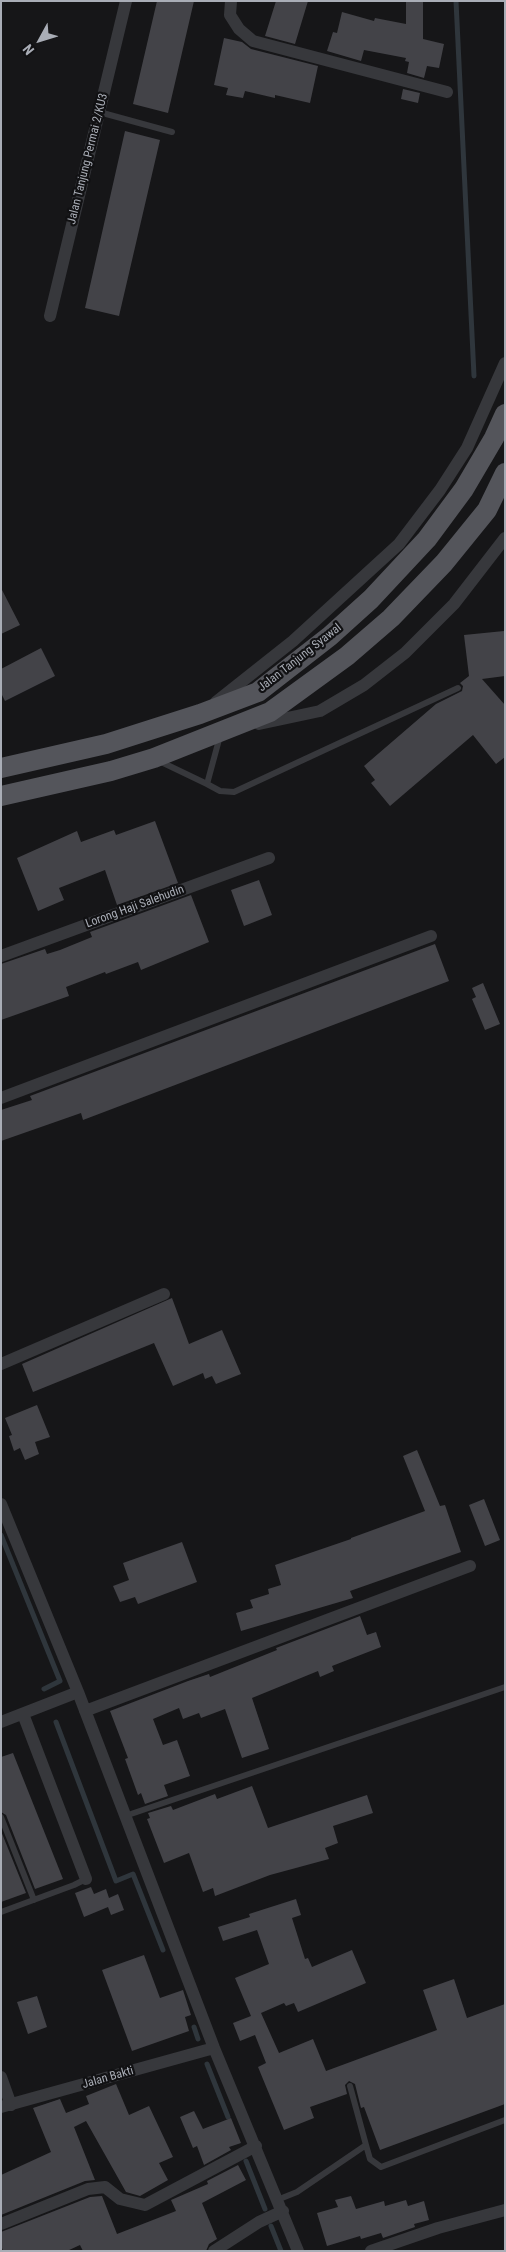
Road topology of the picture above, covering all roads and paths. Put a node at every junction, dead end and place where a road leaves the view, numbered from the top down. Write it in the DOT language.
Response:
graph roads {
  1 [pos="126,1"];
  2 [pos="230,1"];
  3 [pos="447,92"];
  4 [pos="99,112"];
  5 [pos="172,132"];
  6 [pos="50,316"];
  7 [pos="505,363"];
  8 [pos="505,414"];
  9 [pos="505,474"];
  10 [pos="505,538"];
  11 [pos="458,688"];
  12 [pos="200,714"];
  13 [pos="221,732"];
  14 [pos="154,758"];
  15 [pos="1,768"];
  16 [pos="207,784"];
  17 [pos="1,796"];
  18 [pos="269,858"];
  19 [pos="431,936"];
  20 [pos="1,956"];
  21 [pos="1,1098"];
  22 [pos="164,1294"];
  23 [pos="1,1364"];
  24 [pos="1,1504"];
  25 [pos="470,1566"];
  26 [pos="505,1687"];
  27 [pos="78,1692"];
  28 [pos="85,1711"];
  29 [pos="23,1714"];
  30 [pos="1,1722"];
  31 [pos="124,1816"];
  32 [pos="1,1817"];
  33 [pos="86,1878"];
  34 [pos="34,1900"];
  35 [pos="1,1912"];
  36 [pos="214,2048"];
  37 [pos="1,2076"];
  38 [pos="350,2086"];
  39 [pos="6,2106"];
  40 [pos="505,2120"];
  41 [pos="366,2145"];
  42 [pos="256,2146"];
  43 [pos="280,2206"];
  44 [pos="505,2210"];
  45 [pos="1,2224"];
  46 [pos="214,2251"];
  47 [pos="298,2251"];
  48 [pos="371,2251"];
  1 -- 4 [label="street, Jalan Tanjung Permai 2/KU3"];
  2 -- 3 [label="street"];
  4 -- 5 [label="lane"];
  4 -- 6 [label="street, Jalan Tanjung Permai 2/KU3"];
  7 -- 12 [label="street"];
  8 -- 12 [label="main road, Jalan Tanjung Syawal"];
  9 -- 13 [label="main road, Jalan Tanjung Syawal"];
  10 -- 13 [label="street"];
  11 -- 16 [label="lane"];
  12 -- 15 [label="main road, Jalan Tanjung Syawal"];
  13 -- 14 [label="main road, Jalan Tanjung Syawal"];
  13 -- 16 [label="lane"];
  14 -- 16 [label="lane"];
  14 -- 17 [label="main road, Jalan Tanjung Syawal"];
  18 -- 20 [label="street, Lorong Haji Salehudin"];
  19 -- 21 [label="street"];
  22 -- 23 [label="street"];
  24 -- 27 [label="street"];
  25 -- 28 [label="street"];
  26 -- 31 [label="lane"];
  27 -- 28 [label="street"];
  27 -- 29 [label="street"];
  28 -- 31 [label="street"];
  29 -- 30 [label="street"];
  29 -- 33 [label="street"];
  31 -- 36 [label="street"];
  32 -- 34 [label="lane"];
  33 -- 34 [label="lane"];
  34 -- 35 [label="lane"];
  36 -- 39 [label="street, Jalan Bakti"];
  36 -- 42 [label="street"];
  37 -- 39 [label="street"];
  38 -- 41 [label="lane"];
  40 -- 41 [label="lane"];
  41 -- 43 [label="lane"];
  42 -- 43 [label="street"];
  42 -- 45 [label="street"];
  43 -- 46 [label="street"];
  43 -- 47 [label="street"];
  44 -- 48 [label="street"];
}
